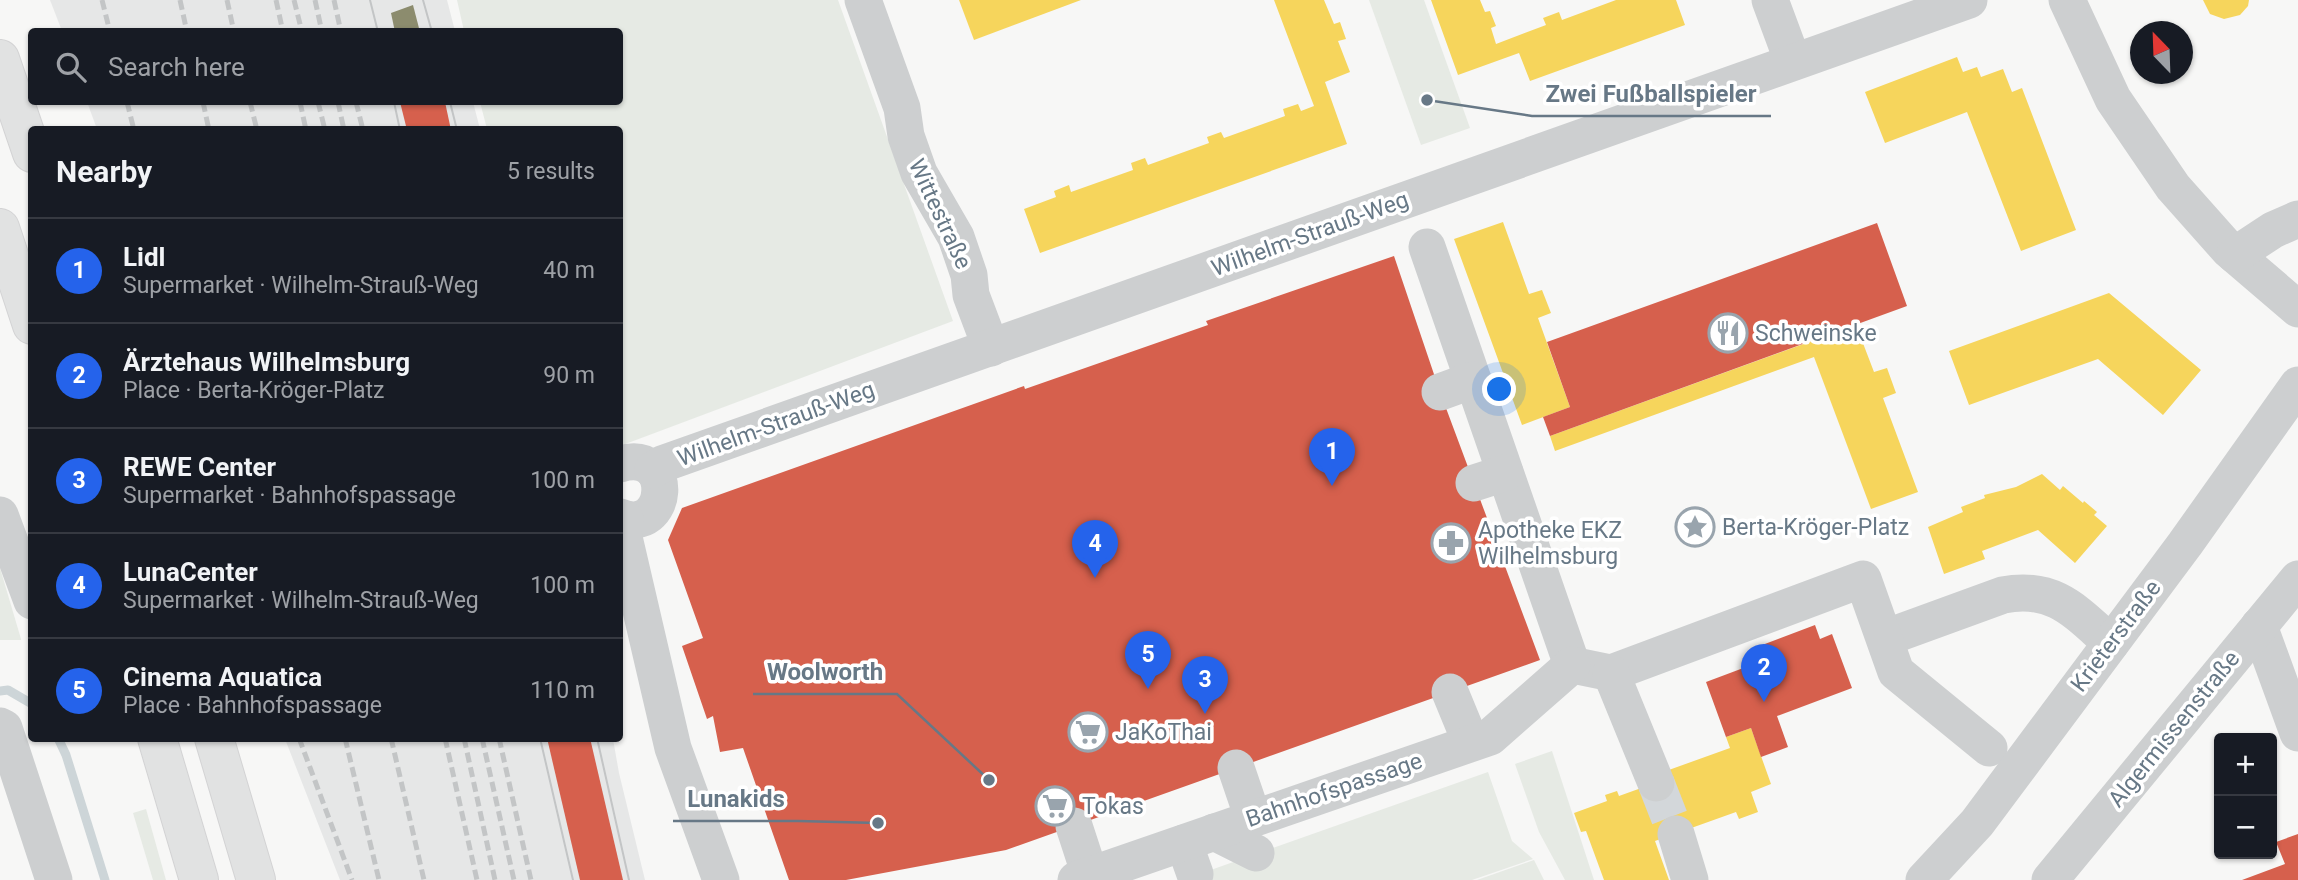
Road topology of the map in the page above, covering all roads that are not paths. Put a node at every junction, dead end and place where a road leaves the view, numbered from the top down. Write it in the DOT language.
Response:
graph roads {
  1 [pos="863,0"];
  2 [pos="1770,0"];
  3 [pos="1969,0"];
  4 [pos="2067,0"];
  5 [pos="0,59"];
  6 [pos="1793,62"];
  7 [pos="28,141"];
  8 [pos="2298,219"];
  9 [pos="0,228"];
  10 [pos="1427,247"];
  11 [pos="2235,256"];
  12 [pos="2298,309"];
  13 [pos="28,314"];
  14 [pos="991,348"];
  15 [pos="2298,385"];
  16 [pos="636,467"];
  17 [pos="0,514"];
  18 [pos="623,518"];
  19 [pos="623,533"];
  20 [pos="2298,579"];
  21 [pos="28,590"];
  22 [pos="2259,626"];
  23 [pos="1885,638"];
  24 [pos="2111,643"];
  25 [pos="1572,665"];
  26 [pos="1611,673"];
  27 [pos="1450,692"];
  28 [pos="0,726"];
  29 [pos="2298,733"];
  30 [pos="158,742"];
  31 [pos="215,742"];
  32 [pos="1989,748"];
  33 [pos="1487,749"];
  34 [pos="1236,768"];
  35 [pos="1656,783"];
  36 [pos="1074,826"];
  37 [pos="1676,834"];
  38 [pos="1254,835"];
  39 [pos="1083,878"];
  40 [pos="54,880"];
  41 [pos="199,880"];
  42 [pos="256,880"];
  43 [pos="721,880"];
  44 [pos="1690,880"];
  45 [pos="1924,880"];
  46 [pos="2050,880"];
  1 -- 14 [label="street, Wittestraße"];
  2 -- 6 [label="street"];
  3 -- 6 [label="street, Wilhelm-Strauß-Weg"];
  4 -- 11 [label="street"];
  5 -- 7 [label="highway"];
  6 -- 14 [label="street, Wilhelm-Strauß-Weg"];
  8 -- 11 [label="street"];
  9 -- 13 [label="highway"];
  10 -- 25 [label="street"];
  11 -- 12 [label="street"];
  14 -- 16 [label="street, Wilhelm-Strauß-Weg"];
  15 -- 24 [label="street, Krieterstraße"];
  16 -- 18 [label="street, Wilhelm-Strauß-Weg"];
  17 -- 21 [label="street"];
  19 -- 43 [label="street, Wilhelm-Strauß-Weg"];
  20 -- 22 [label="street, Algermissenstraße"];
  22 -- 29 [label="street"];
  22 -- 46 [label="street, Algermissenstraße"];
  23 -- 24 [label="street"];
  23 -- 26 [label="street"];
  23 -- 32 [label="street"];
  24 -- 45 [label="street, Krieterstraße"];
  25 -- 26 [label="street"];
  25 -- 33 [label="street, Bahnhofspassage"];
  26 -- 35 [label="street"];
  27 -- 33 [label="street"];
  28 -- 40 [label="street"];
  30 -- 41 [label="highway"];
  31 -- 42 [label="highway"];
  33 -- 38 [label="street, Bahnhofspassage"];
  34 -- 38 [label="street"];
  36 -- 39 [label="street"];
  37 -- 44 [label="street"];
  38 -- 39 [label="street, Bahnhofspassage"];
}
